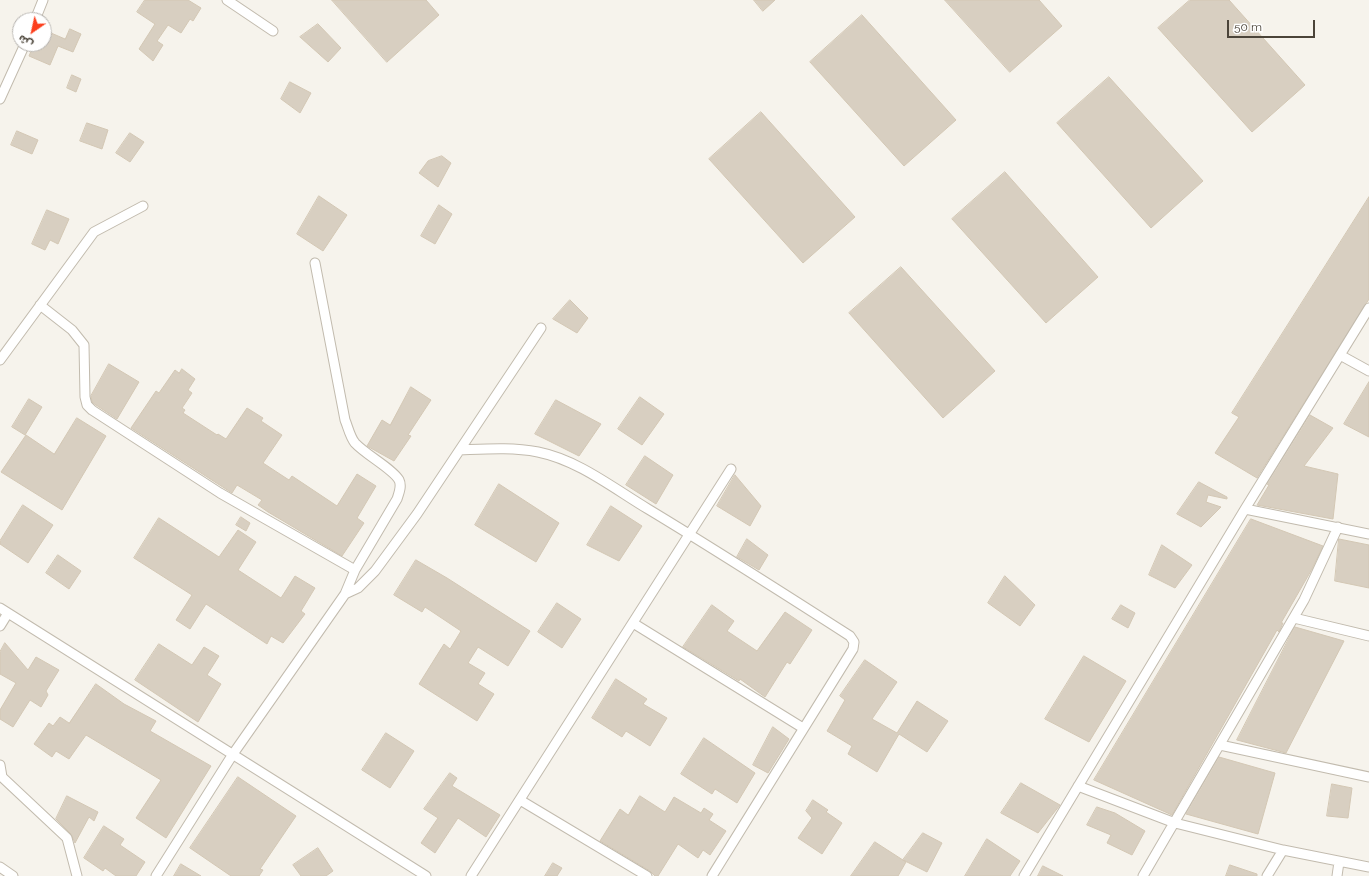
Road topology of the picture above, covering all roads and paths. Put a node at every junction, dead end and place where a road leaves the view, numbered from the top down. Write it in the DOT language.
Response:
graph roads {
  1 [pos="43,0"];
  2 [pos="227,0"];
  3 [pos="39,12"];
  4 [pos="273,31"];
  5 [pos="21,52"];
  6 [pos="0,99"];
  7 [pos="143,206"];
  8 [pos="315,262"];
  9 [pos="40,305"];
  10 [pos="1369,308"];
  11 [pos="541,328"];
  12 [pos="1340,355"];
  13 [pos="0,360"];
  14 [pos="1369,371"];
  15 [pos="460,450"];
  16 [pos="731,470"];
  17 [pos="1245,509"];
  18 [pos="1338,527"];
  19 [pos="689,534"];
  20 [pos="1369,534"];
  21 [pos="355,570"];
  22 [pos="345,594"];
  23 [pos="0,608"];
  24 [pos="8,613"];
  25 [pos="1294,618"];
  26 [pos="633,623"];
  27 [pos="0,626"];
  28 [pos="1369,636"];
  29 [pos="803,728"];
  30 [pos="1220,745"];
  31 [pos="233,754"];
  32 [pos="0,765"];
  33 [pos="1,777"];
  34 [pos="1369,777"];
  35 [pos="1078,786"];
  36 [pos="520,800"];
  37 [pos="1175,822"];
  38 [pos="1283,850"];
  39 [pos="1339,862"];
  40 [pos="0,867"];
  41 [pos="1369,867"];
  42 [pos="13,876"];
  43 [pos="77,876"];
  44 [pos="156,876"];
  45 [pos="426,876"];
  46 [pos="470,876"];
  47 [pos="647,876"];
  48 [pos="712,876"];
  49 [pos="1024,876"];
  50 [pos="1143,876"];
  51 [pos="1266,876"];
  52 [pos="1338,876"];
  1 -- 3 [label="street"];
  2 -- 4 [label="street"];
  5 -- 6 [label="street"];
  7 -- 9 [label="street"];
  8 -- 21 [label="street"];
  9 -- 13 [label="street"];
  9 -- 21 [label="street"];
  10 -- 12 [label="street"];
  11 -- 15 [label="street"];
  12 -- 14 [label="street"];
  12 -- 17 [label="street"];
  15 -- 19 [label="street"];
  15 -- 22 [label="street"];
  16 -- 19 [label="street"];
  17 -- 18 [label="street"];
  17 -- 35 [label="street"];
  18 -- 20 [label="street"];
  18 -- 25 [label="street"];
  19 -- 26 [label="street"];
  19 -- 29 [label="street"];
  21 -- 22 [label="street"];
  22 -- 31 [label="street"];
  23 -- 24 [label="street"];
  24 -- 27 [label="street"];
  24 -- 31 [label="street"];
  25 -- 28 [label="street"];
  25 -- 30 [label="street"];
  26 -- 29 [label="street"];
  26 -- 36 [label="street"];
  29 -- 48 [label="street"];
  30 -- 34 [label="street"];
  30 -- 37 [label="street"];
  31 -- 44 [label="street"];
  31 -- 45 [label="street"];
  32 -- 33 [label="street"];
  33 -- 43 [label="street"];
  35 -- 37 [label="street"];
  35 -- 49 [label="street"];
  36 -- 46 [label="street"];
  36 -- 47 [label="street"];
  37 -- 38 [label="street"];
  37 -- 50 [label="street"];
  38 -- 39 [label="street"];
  38 -- 51 [label="street"];
  39 -- 41 [label="street"];
  39 -- 52 [label="street"];
  40 -- 42 [label="street"];
}
